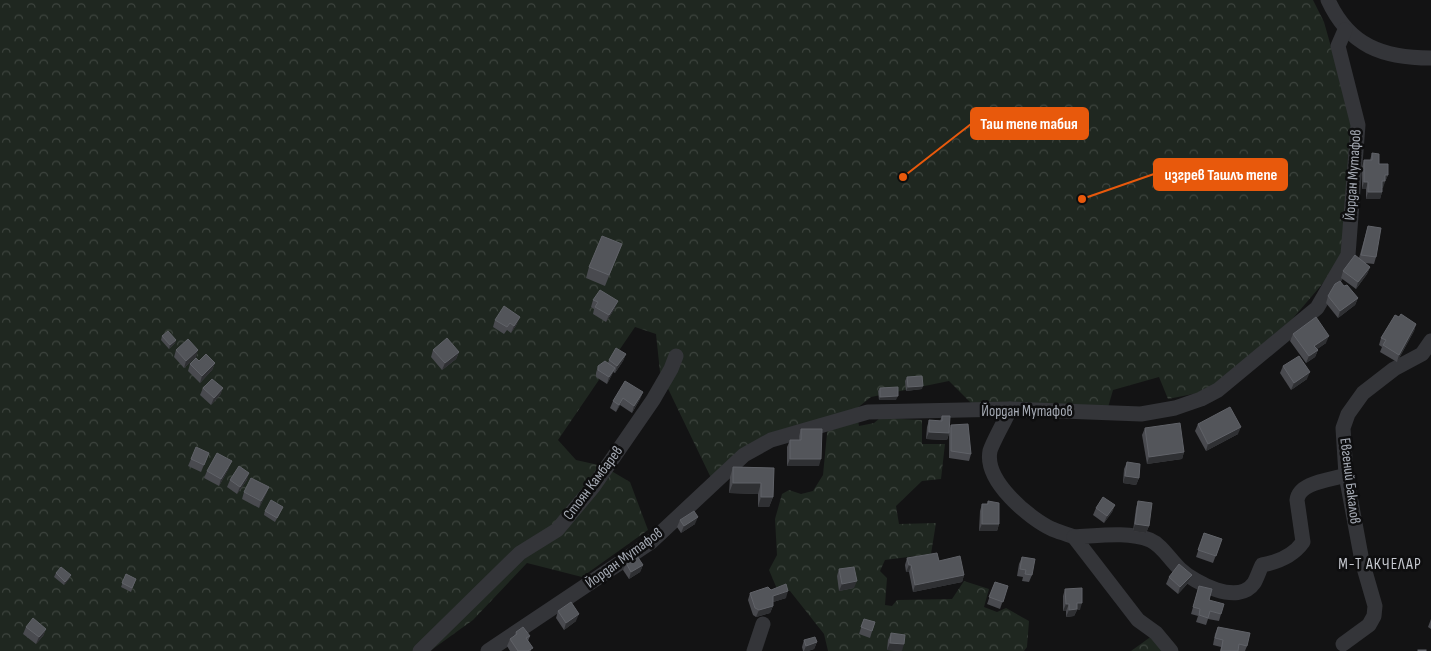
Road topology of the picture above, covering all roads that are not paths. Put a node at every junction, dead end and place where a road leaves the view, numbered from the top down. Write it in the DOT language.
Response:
graph roads {
  1 [pos="1328,0"];
  2 [pos="1345,30"];
  3 [pos="1431,58"];
  4 [pos="1431,341"];
  5 [pos="676,356"];
  6 [pos="1010,409"];
  7 [pos="1346,475"];
  8 [pos="1074,536"];
  9 [pos="763,624"];
  10 [pos="1343,644"];
  11 [pos="420,651"];
  12 [pos="488,651"];
  13 [pos="754,651"];
  14 [pos="1171,651"];
  1 -- 2 [label="street"];
  2 -- 3 [label="street"];
  2 -- 6 [label="street, Йордан Мутафов"];
  4 -- 7 [label="street, Евгений Бакалов"];
  5 -- 11 [label="street, Стоян Камбарев"];
  6 -- 8 [label="street"];
  6 -- 12 [label="street, Йордан Мутафов"];
  7 -- 8 [label="street"];
  7 -- 10 [label="street, Евгений Бакалов"];
  8 -- 14 [label="street"];
  9 -- 13 [label="street"];
}
